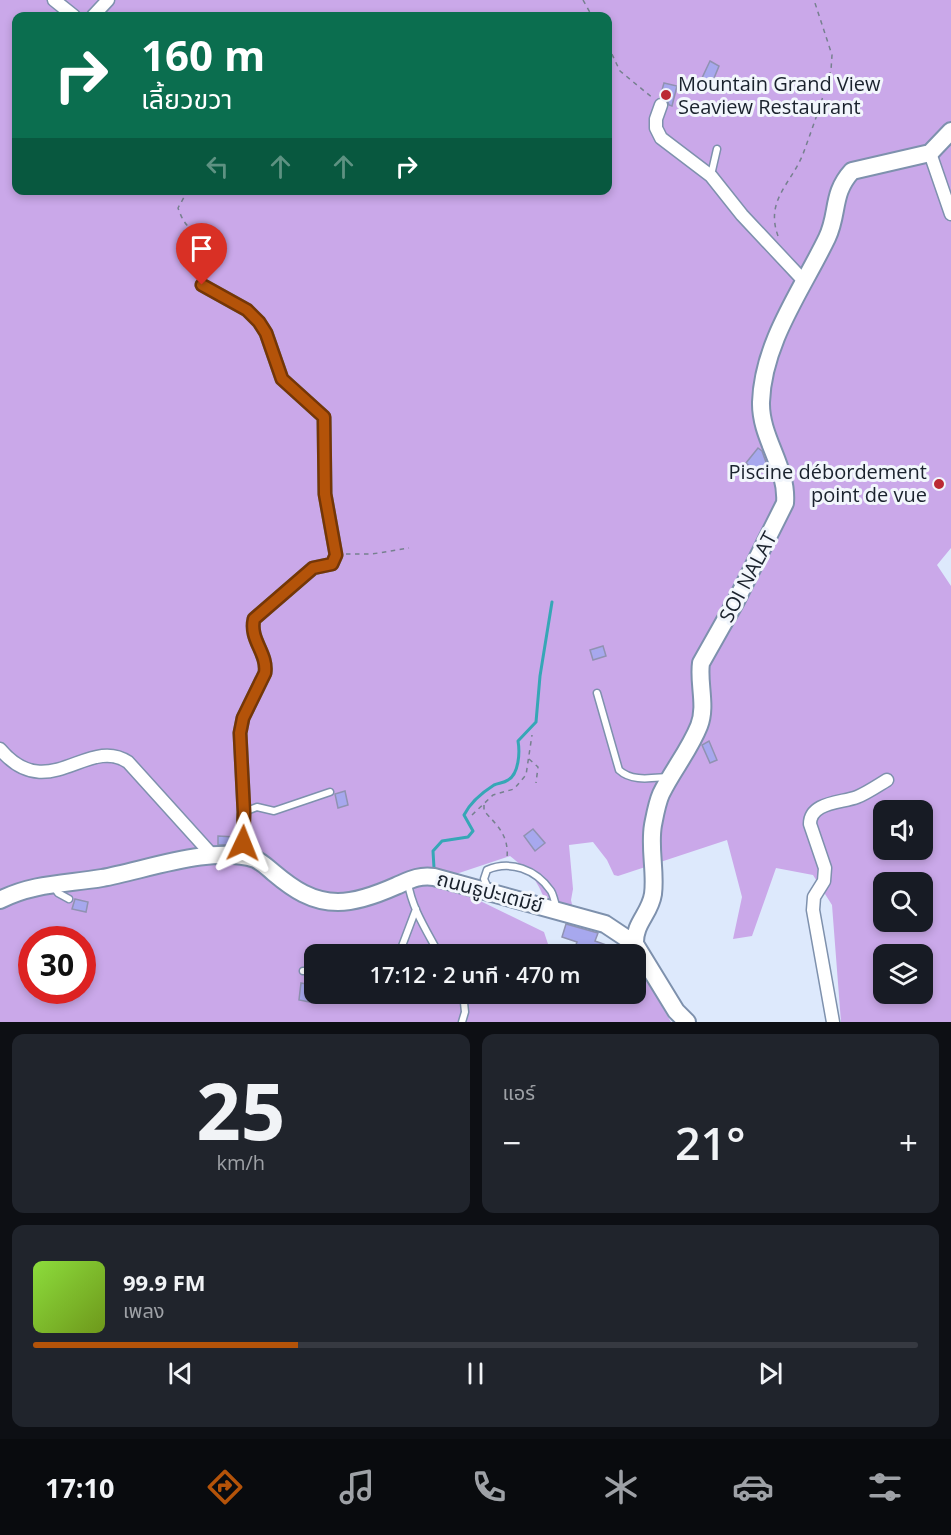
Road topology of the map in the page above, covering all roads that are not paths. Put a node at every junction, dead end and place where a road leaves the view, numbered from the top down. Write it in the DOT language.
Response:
graph roads {
  1 [pos="54,0"];
  2 [pos="108,0"];
  3 [pos="69,12"];
  4 [pos="97,12"];
  5 [pos="661,105"];
  6 [pos="951,131"];
  7 [pos="717,149"];
  8 [pos="930,153"];
  9 [pos="711,176"];
  10 [pos="951,214"];
  11 [pos="803,280"];
  12 [pos="202,285"];
  13 [pos="597,693"];
  14 [pos="0,749"];
  15 [pos="671,777"];
  16 [pos="887,780"];
  17 [pos="330,792"];
  18 [pos="244,812"];
  19 [pos="213,856"];
  20 [pos="242,856"];
  21 [pos="408,879"];
  22 [pos="52,884"];
  23 [pos="490,892"];
  24 [pos="0,900"];
  25 [pos="69,900"];
  26 [pos="416,909"];
  27 [pos="557,910"];
  28 [pos="640,920"];
  29 [pos="605,924"];
  30 [pos="403,944"];
  31 [pos="434,944"];
  32 [pos="634,944"];
  33 [pos="646,963"];
  34 [pos="464,1004"];
  35 [pos="462,1022"];
  36 [pos="687,1022"];
  37 [pos="833,1022"];
  1 -- 3 [label="street"];
  2 -- 4 [label="street"];
  5 -- 9 [label="street"];
  6 -- 8 [label="street"];
  7 -- 9 [label="lane"];
  8 -- 10 [label="street"];
  8 -- 11 [label="street, SOI NALAT"];
  9 -- 11 [label="street"];
  11 -- 15 [label="street, SOI NALAT"];
  12 -- 18 [label="street"];
  13 -- 15 [label="lane"];
  14 -- 19 [label="street"];
  15 -- 28 [label="street, SOI NALAT"];
  16 -- 37 [label="street"];
  17 -- 18 [label="lane"];
  18 -- 20 [label="street"];
  19 -- 20 [label="street, ถนนธูปะเตมีย์"];
  19 -- 22 [label="street, ถนนธูปะเตมีย์"];
  20 -- 21 [label="street, ถนนธูปะเตมีย์"];
  21 -- 23 [label="street, ถนนธูปะเตมีย์"];
  21 -- 26 [label="lane"];
  22 -- 24 [label="street, ถนนธูปะเตมีย์"];
  22 -- 25 [label="lane"];
  23 -- 27 [label="street, ถนนธูปะเตมีย์"];
  23 -- 27 [label="lane"];
  26 -- 30 [label="lane"];
  26 -- 31 [label="lane"];
  27 -- 29 [label="street, ถนนธูปะเตมีย์"];
  28 -- 29 [label="street"];
  28 -- 32 [label="street"];
  29 -- 32 [label="street, ถนนธูปะเตมีย์"];
  33 -- 36 [label="street, ถนนธูปะเตมีย์"];
  34 -- 35 [label="lane"];
}
